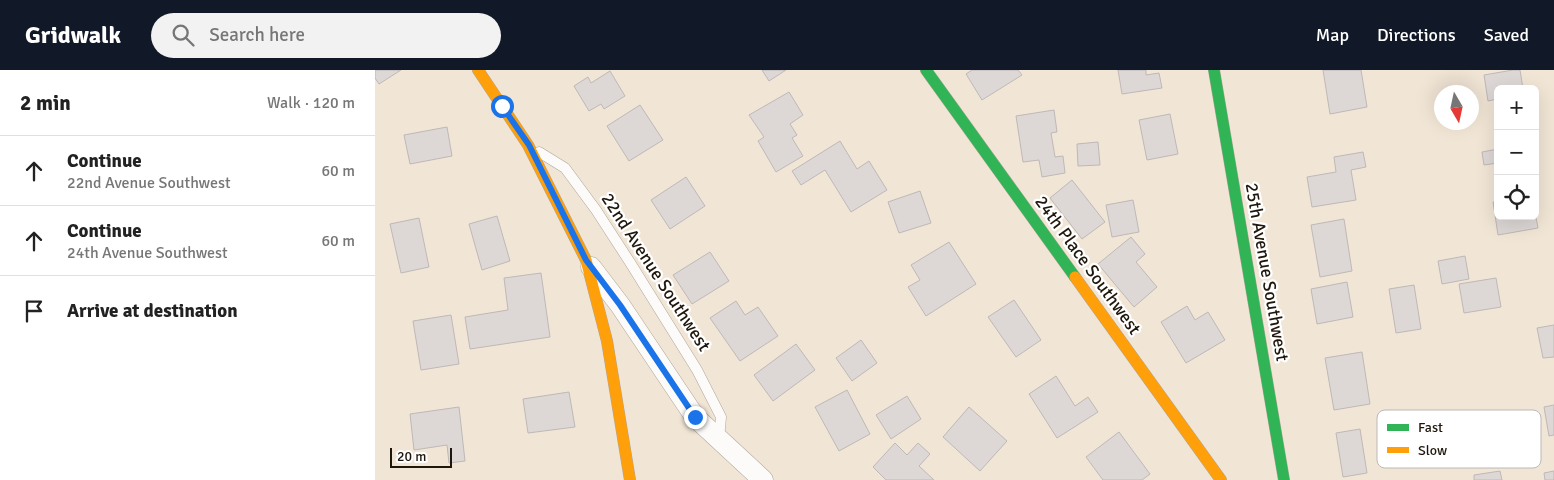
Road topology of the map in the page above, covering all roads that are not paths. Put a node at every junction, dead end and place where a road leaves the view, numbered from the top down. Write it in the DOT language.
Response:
graph roads {
  1 [pos="478,70"];
  2 [pos="926,70"];
  3 [pos="1214,70"];
  4 [pos="529,145"];
  5 [pos="586,260"];
  6 [pos="719,439"];
  7 [pos="630,480"];
  8 [pos="763,480"];
  9 [pos="1221,480"];
  10 [pos="1284,480"];
  1 -- 4 [label="street, 22nd Avenue Southwest"];
  2 -- 9 [label="street, 24th Place Southwest"];
  3 -- 10 [label="street, 25th Avenue Southwest"];
  4 -- 5 [label="street, 22nd Avenue Southwest"];
  4 -- 6 [label="lane, 22nd Avenue Southwest"];
  5 -- 6 [label="street"];
  5 -- 7 [label="street, 22nd Avenue Southwest"];
  6 -- 8 [label="street"];
}
